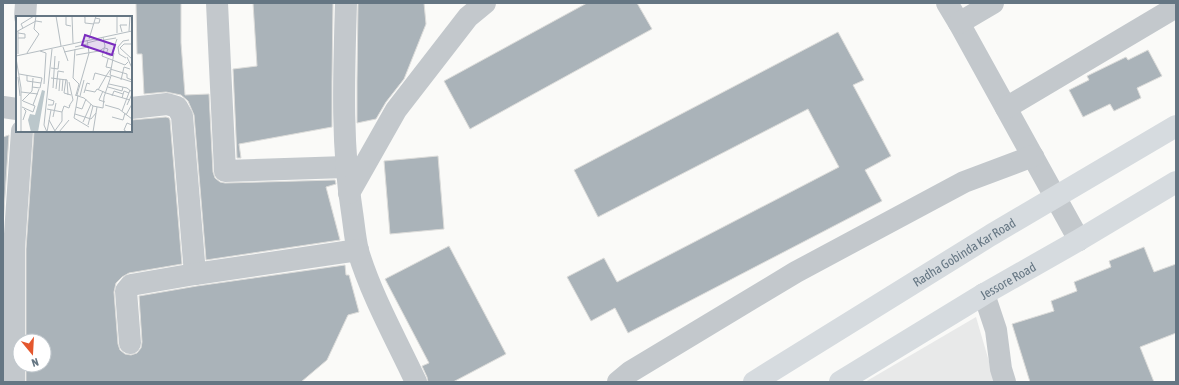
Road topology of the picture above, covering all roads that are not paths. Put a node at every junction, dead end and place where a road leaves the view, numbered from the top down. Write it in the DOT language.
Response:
graph roads {
  1 [pos="26,3"];
  2 [pos="217,3"];
  3 [pos="346,3"];
  4 [pos="485,3"];
  5 [pos="947,3"];
  6 [pos="993,3"];
  7 [pos="1176,7"];
  8 [pos="25,16"];
  9 [pos="959,23"];
  10 [pos="3,107"];
  11 [pos="132,108"];
  12 [pos="1006,108"];
  13 [pos="16,109"];
  14 [pos="1176,126"];
  15 [pos="22,132"];
  16 [pos="1033,156"];
  17 [pos="346,167"];
  18 [pos="1176,182"];
  19 [pos="349,193"];
  20 [pos="1056,197"];
  21 [pos="1079,240"];
  22 [pos="358,250"];
  23 [pos="195,274"];
  24 [pos="984,294"];
  25 [pos="130,343"];
  26 [pos="14,382"];
  27 [pos="416,382"];
  28 [pos="618,382"];
  29 [pos="754,382"];
  30 [pos="840,382"];
  31 [pos="1005,382"];
  1 -- 8 [label="street"];
  2 -- 17 [label="street"];
  3 -- 17 [label="street"];
  4 -- 19 [label="street"];
  5 -- 9 [label="street"];
  6 -- 9 [label="street"];
  7 -- 12 [label="street"];
  9 -- 12 [label="street"];
  10 -- 13 [label="street"];
  11 -- 23 [label="street"];
  12 -- 16 [label="street"];
  14 -- 20 [label="main road, Radha Gobinda Kar Road"];
  15 -- 26 [label="street"];
  16 -- 20 [label="street"];
  16 -- 28 [label="street"];
  17 -- 19 [label="street"];
  18 -- 21 [label="main road, Jessore Road"];
  19 -- 22 [label="street"];
  20 -- 21 [label="street"];
  20 -- 29 [label="main road, Radha Gobinda Kar Road"];
  21 -- 24 [label="main road, Jessore Road"];
  22 -- 23 [label="street"];
  22 -- 27 [label="street"];
  23 -- 25 [label="street"];
  24 -- 30 [label="main road, Jessore Road"];
  24 -- 31 [label="street"];
}
